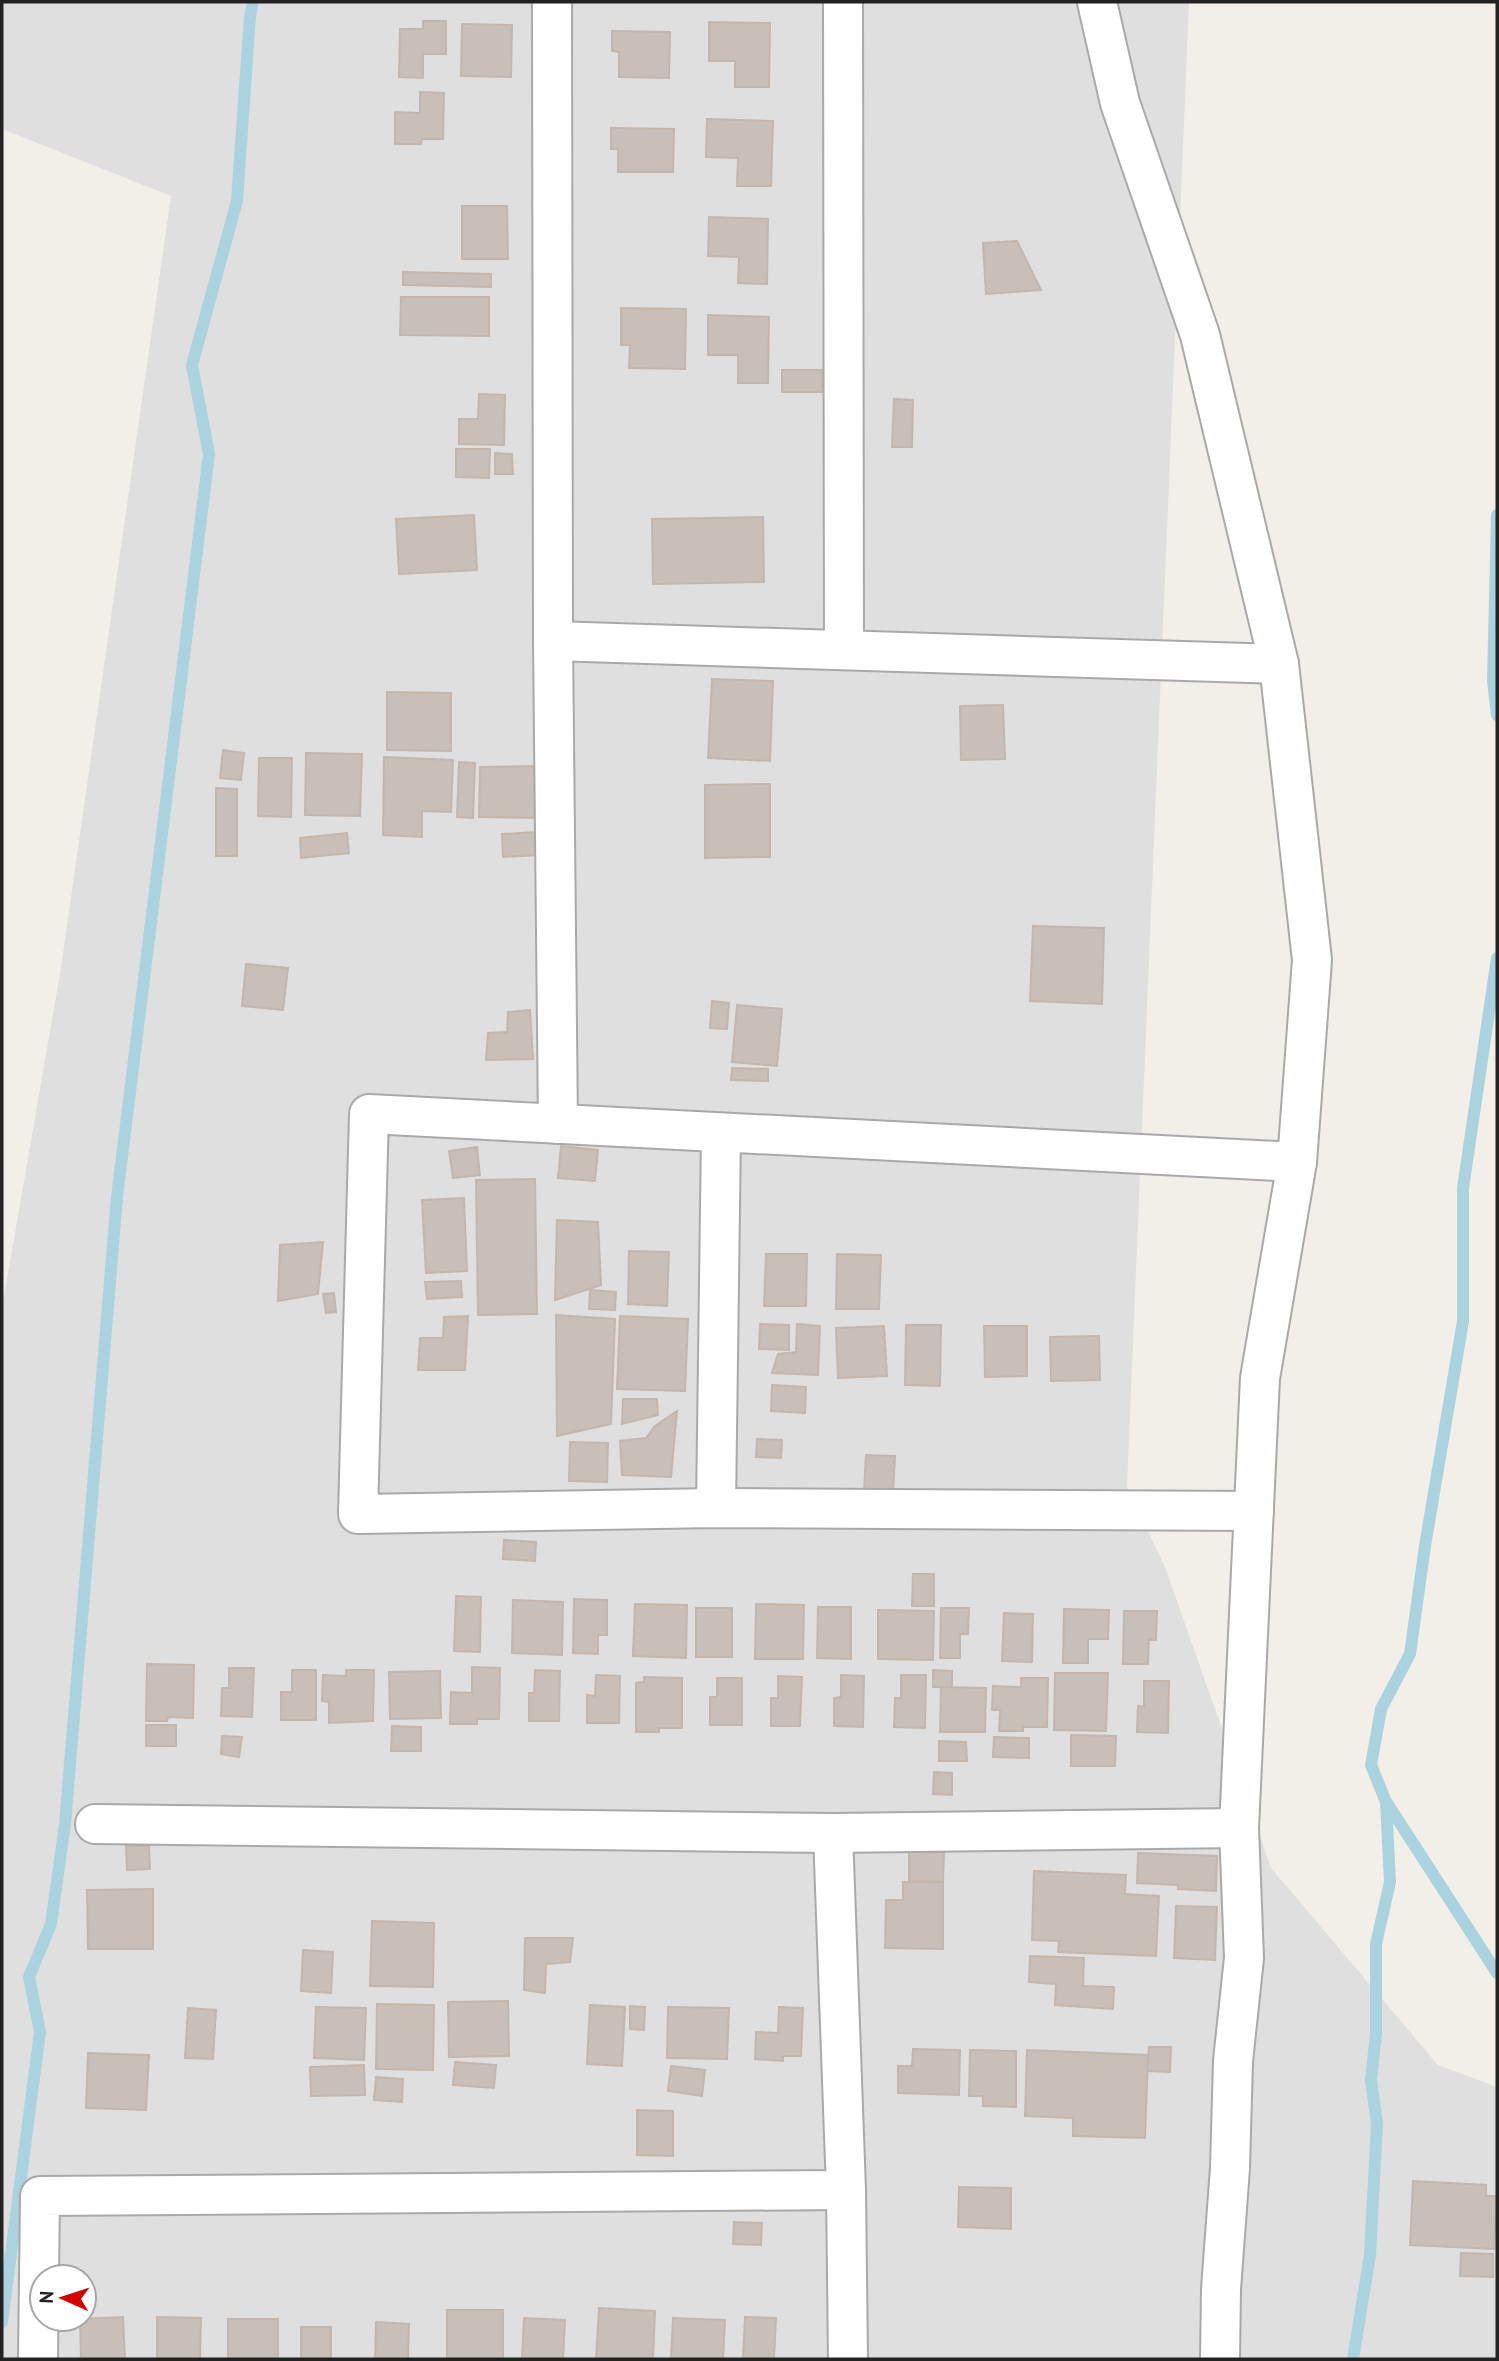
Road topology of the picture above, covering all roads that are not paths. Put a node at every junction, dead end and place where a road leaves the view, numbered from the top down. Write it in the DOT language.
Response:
graph roads {
  1 [pos="552,2"];
  2 [pos="843,2"];
  3 [pos="1097,2"];
  4 [pos="553,641"];
  5 [pos="844,650"];
  6 [pos="1279,664"];
  7 [pos="558,1124"];
  8 [pos="721,1133"];
  9 [pos="1297,1162"];
  10 [pos="716,1508"];
  11 [pos="1254,1511"];
  12 [pos="95,1824"];
  13 [pos="1239,1828"];
  14 [pos="833,1833"];
  15 [pos="846,2190"];
  16 [pos="38,2359"];
  17 [pos="848,2359"];
  18 [pos="1220,2359"];
  1 -- 4 [label="street"];
  2 -- 5 [label="street"];
  3 -- 6 [label="street"];
  4 -- 5 [label="street"];
  4 -- 7 [label="street"];
  5 -- 6 [label="street"];
  6 -- 9 [label="street"];
  7 -- 8 [label="street"];
  7 -- 10 [label="street"];
  8 -- 9 [label="street"];
  8 -- 10 [label="street"];
  9 -- 11 [label="street"];
  10 -- 11 [label="street"];
  11 -- 13 [label="street"];
  12 -- 14 [label="street"];
  13 -- 14 [label="street"];
  13 -- 18 [label="street"];
  14 -- 15 [label="street"];
  15 -- 16 [label="street"];
  15 -- 17 [label="street"];
}
